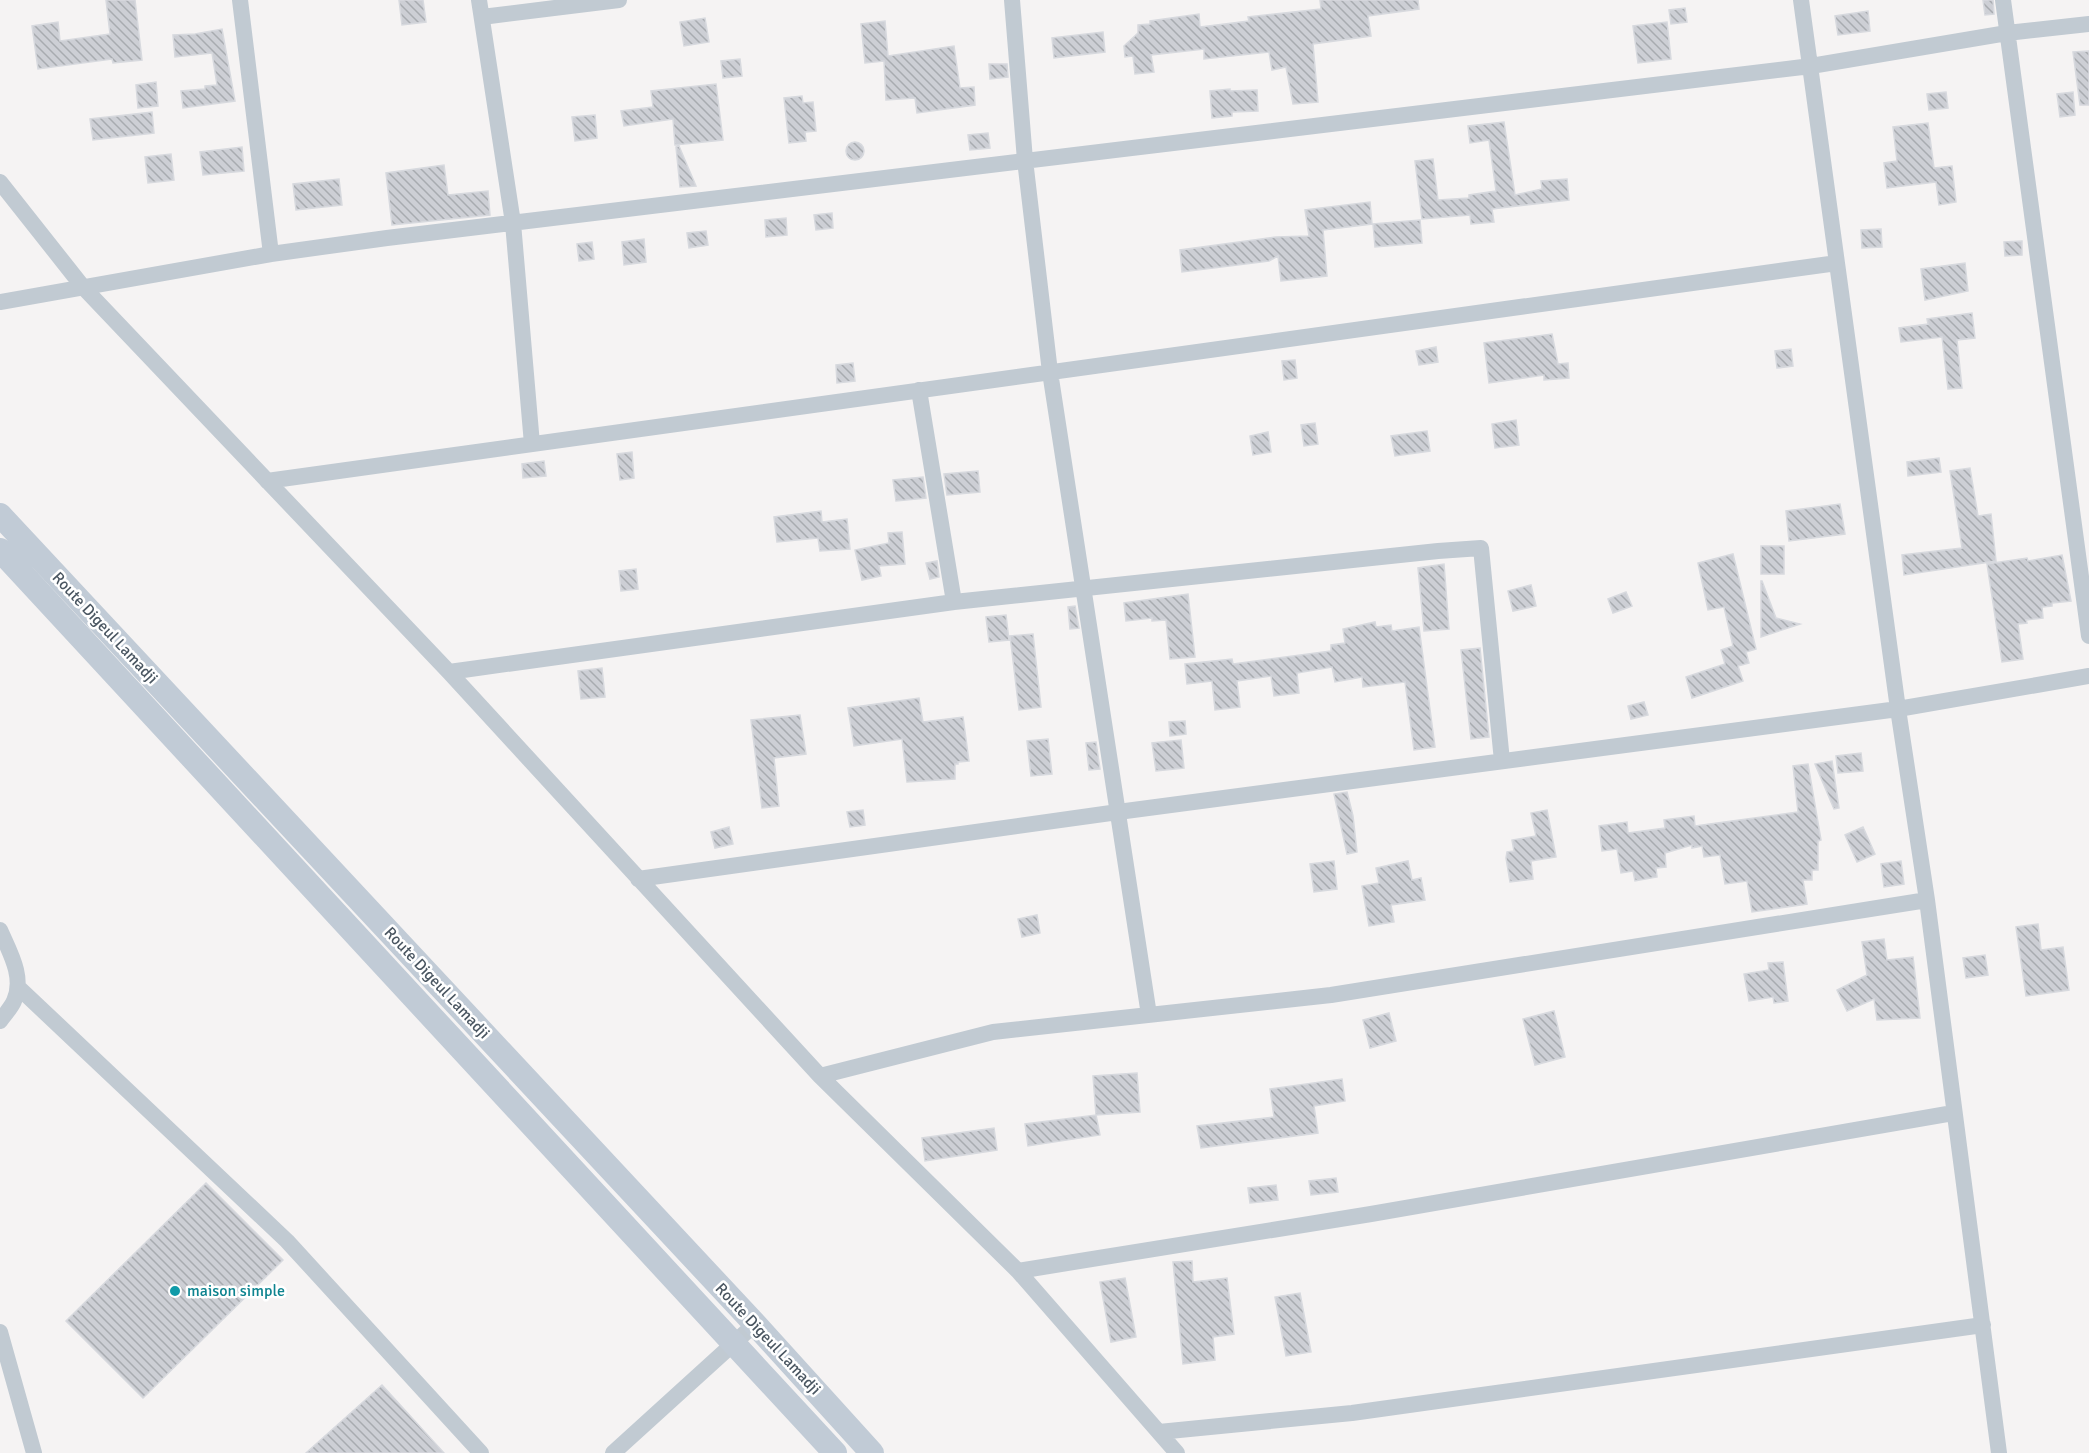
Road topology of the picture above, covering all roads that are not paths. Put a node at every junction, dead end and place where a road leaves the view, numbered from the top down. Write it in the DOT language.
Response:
graph roads {
  1 [pos="240,0"];
  2 [pos="619,0"];
  3 [pos="1012,0"];
  4 [pos="1801,0"];
  5 [pos="2003,0"];
  6 [pos="481,8"];
  7 [pos="2089,24"];
  8 [pos="2007,33"];
  9 [pos="1811,66"];
  10 [pos="1026,160"];
  11 [pos="0,183"];
  12 [pos="513,223"];
  13 [pos="271,254"];
  14 [pos="1837,263"];
  15 [pos="83,287"];
  16 [pos="0,302"];
  17 [pos="1050,372"];
  18 [pos="919,390"];
  19 [pos="532,444"];
  20 [pos="267,481"];
  21 [pos="0,515"];
  22 [pos="0,550"];
  23 [pos="1083,589"];
  24 [pos="954,602"];
  25 [pos="2089,636"];
  26 [pos="449,672"];
  27 [pos="2089,676"];
  28 [pos="1898,709"];
  29 [pos="1502,761"];
  30 [pos="1118,812"];
  31 [pos="638,879"];
  32 [pos="1927,900"];
  33 [pos="0,930"];
  34 [pos="18,987"];
  35 [pos="1149,1015"];
  36 [pos="0,1021"];
  37 [pos="820,1076"];
  38 [pos="1953,1113"];
  39 [pos="1018,1271"];
  40 [pos="755,1324"];
  41 [pos="1983,1325"];
  42 [pos="0,1332"];
  43 [pos="735,1343"];
  44 [pos="1159,1432"];
  45 [pos="34,1453"];
  46 [pos="481,1453"];
  47 [pos="613,1453"];
  48 [pos="836,1453"];
  49 [pos="872,1453"];
  50 [pos="1178,1453"];
  51 [pos="1999,1453"];
  1 -- 13 [label="street"];
  2 -- 6 [label="street"];
  3 -- 10 [label="street"];
  4 -- 9 [label="street"];
  5 -- 8 [label="street"];
  6 -- 12 [label="street"];
  7 -- 8 [label="street"];
  8 -- 9 [label="street"];
  8 -- 25 [label="street"];
  9 -- 10 [label="street"];
  9 -- 14 [label="street"];
  10 -- 12 [label="street"];
  10 -- 17 [label="street"];
  11 -- 15 [label="street"];
  12 -- 13 [label="street"];
  12 -- 19 [label="street"];
  13 -- 15 [label="street"];
  14 -- 17 [label="street"];
  14 -- 28 [label="street"];
  15 -- 16 [label="street"];
  15 -- 20 [label="street"];
  17 -- 18 [label="street"];
  17 -- 23 [label="street"];
  18 -- 19 [label="street"];
  18 -- 24 [label="street"];
  19 -- 20 [label="street"];
  20 -- 26 [label="street"];
  21 -- 40 [label="main road, Route Digeul Lamadji"];
  22 -- 43 [label="main road, Route Digeul Lamadji"];
  23 -- 24 [label="street"];
  23 -- 29 [label="street"];
  23 -- 30 [label="street"];
  24 -- 26 [label="street"];
  26 -- 31 [label="street"];
  27 -- 28 [label="street"];
  28 -- 29 [label="street"];
  28 -- 32 [label="street"];
  29 -- 30 [label="street"];
  30 -- 31 [label="street"];
  30 -- 35 [label="street"];
  31 -- 37 [label="street"];
  32 -- 35 [label="street"];
  32 -- 38 [label="street"];
  33 -- 34 [label="street"];
  34 -- 36 [label="street"];
  34 -- 46 [label="street"];
  35 -- 37 [label="street"];
  37 -- 39 [label="street"];
  38 -- 39 [label="street"];
  38 -- 41 [label="street"];
  39 -- 44 [label="street"];
  40 -- 43 [label="street"];
  40 -- 49 [label="main road, Route Digeul Lamadji"];
  41 -- 44 [label="street"];
  41 -- 51 [label="street"];
  42 -- 45 [label="street"];
  43 -- 47 [label="street"];
  43 -- 48 [label="main road, Route Digeul Lamadji"];
  44 -- 50 [label="street"];
}
